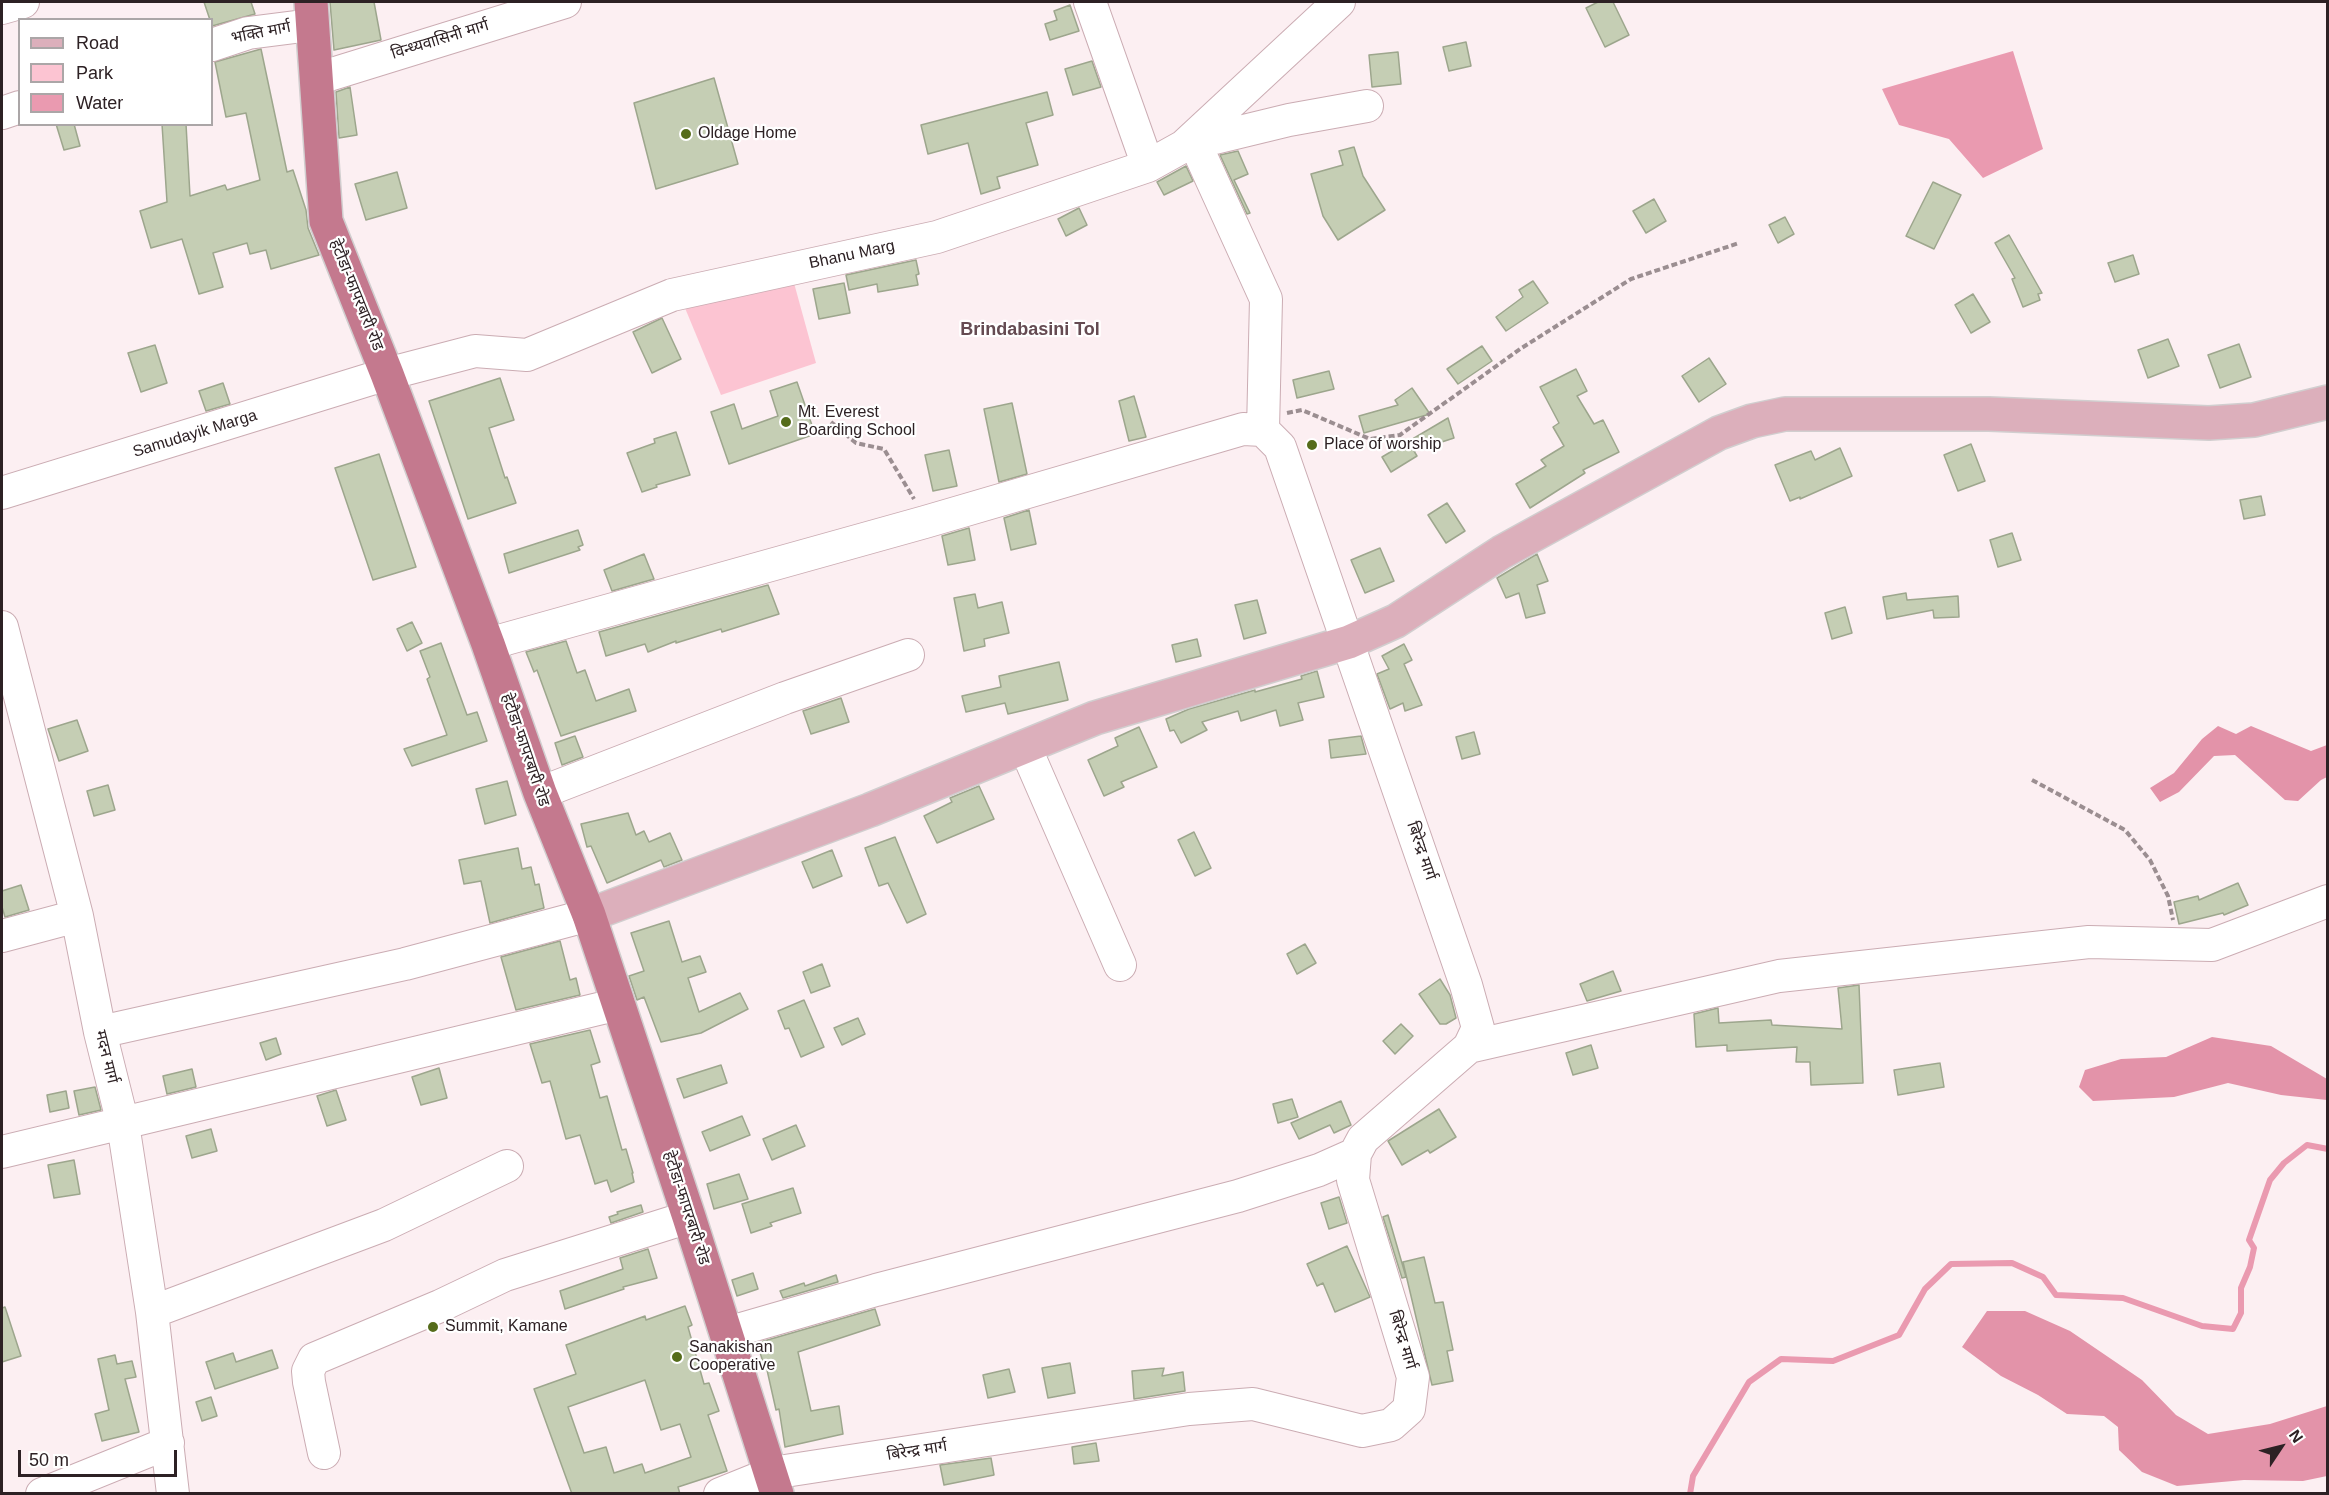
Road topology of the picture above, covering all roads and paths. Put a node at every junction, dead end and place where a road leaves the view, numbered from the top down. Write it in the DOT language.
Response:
graph roads {
  1 [pos="23,2"];
  2 [pos="565,2"];
  3 [pos="1090,2"];
  4 [pos="1339,2"];
  5 [pos="2,8"];
  6 [pos="311,13"];
  7 [pos="213,45"];
  8 [pos="316,79"];
  9 [pos="1367,106"];
  10 [pos="18,108"];
  11 [pos="2,113"];
  12 [pos="1190,145"];
  13 [pos="1148,166"];
  14 [pos="1739,243"];
  15 [pos="387,374"];
  16 [pos="2328,402"];
  17 [pos="831,422"];
  18 [pos="1263,430"];
  19 [pos="2,493"];
  20 [pos="925,522"];
  21 [pos="2,627"];
  22 [pos="1350,642"];
  23 [pos="488,644"];
  24 [pos="908,655"];
  25 [pos="13,718"];
  26 [pos="1025,747"];
  27 [pos="2032,780"];
  28 [pos="540,794"];
  29 [pos="2328,901"];
  30 [pos="589,915"];
  31 [pos="77,916"];
  32 [pos="2,936"];
  33 [pos="2177,944"];
  34 [pos="1120,965"];
  35 [pos="619,1004"];
  36 [pos="100,1032"];
  37 [pos="1469,1047"];
  38 [pos="123,1124"];
  39 [pos="2,1152"];
  40 [pos="1355,1154"];
  41 [pos="507,1166"];
  42 [pos="689,1217"];
  43 [pos="152,1312"];
  44 [pos="727,1334"];
  45 [pos="168,1443"];
  46 [pos="324,1453"];
  47 [pos="775,1484"];
  48 [pos="42,1494"];
  49 [pos="173,1494"];
  50 [pos="720,1494"];
  1 -- 5 [label="street"];
  2 -- 8 [label="street, विन्ध्यवासिनी मार्ग"];
  3 -- 13 [label="street"];
  4 -- 12 [label="street"];
  6 -- 7 [label="street, भक्ति मार्ग"];
  6 -- 8 [label="highway, हेटौडा-फापरबारी रोड"];
  8 -- 15 [label="highway, हेटौडा-फापरबारी रोड"];
  9 -- 12 [label="street"];
  10 -- 11 [label="street"];
  12 -- 13 [label="street, Bhanu Marg"];
  12 -- 18 [label="street"];
  13 -- 15 [label="street, Bhanu Marg"];
  14 -- 18 [label="path"];
  15 -- 19 [label="street, Samudayik Marga"];
  15 -- 23 [label="highway, हेटौडा-फापरबारी रोड"];
  16 -- 22 [label="main road"];
  17 -- 20 [label="path"];
  18 -- 20 [label="street"];
  18 -- 22 [label="street, बिरेन्द्र मार्ग"];
  20 -- 23 [label="street"];
  21 -- 25 [label="street, मदन मार्ग"];
  22 -- 26 [label="main road"];
  22 -- 37 [label="street, बिरेन्द्र मार्ग"];
  23 -- 28 [label="highway, हेटौडा-फापरबारी रोड"];
  24 -- 28 [label="street"];
  25 -- 31 [label="street, मदन मार्ग"];
  26 -- 30 [label="main road"];
  26 -- 34 [label="street"];
  27 -- 33 [label="path"];
  28 -- 30 [label="highway, हेटौडा-फापरबारी रोड"];
  29 -- 33 [label="street"];
  30 -- 35 [label="highway, हेटौडा-फापरबारी रोड"];
  30 -- 36 [label="street"];
  31 -- 32 [label="street"];
  31 -- 36 [label="street, मदन मार्ग"];
  33 -- 37 [label="street"];
  35 -- 38 [label="street"];
  35 -- 42 [label="highway, हेटौडा-फापरबारी रोड"];
  36 -- 38 [label="street, मदन मार्ग"];
  37 -- 40 [label="street"];
  38 -- 39 [label="street"];
  38 -- 43 [label="street, मदन मार्ग"];
  40 -- 44 [label="street"];
  40 -- 47 [label="street, बिरेन्द्र मार्ग"];
  41 -- 43 [label="street"];
  42 -- 44 [label="highway, हेटौडा-फापरबारी रोड"];
  42 -- 46 [label="street"];
  43 -- 45 [label="street, मदन मार्ग"];
  44 -- 47 [label="highway, हेटौडा-फापरबारी रोड"];
  45 -- 48 [label="street"];
  45 -- 49 [label="street, मदन मार्ग"];
  47 -- 50 [label="street, बिरेन्द्र मार्ग"];
}
